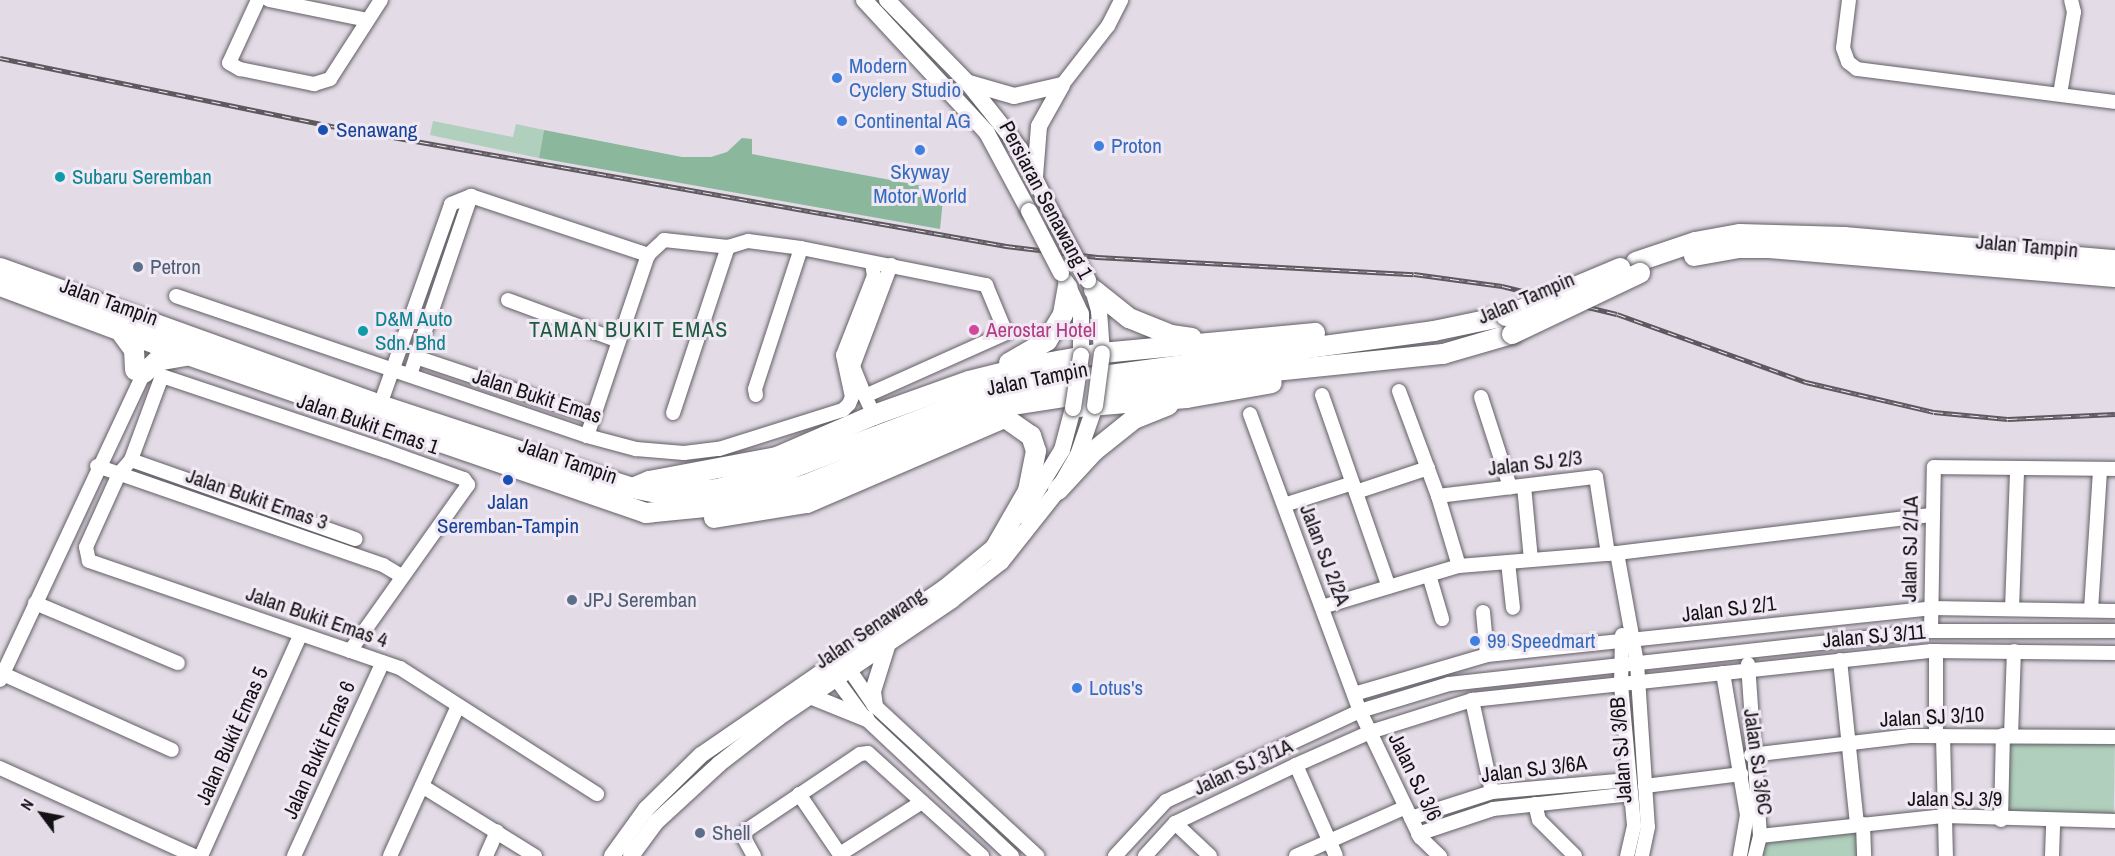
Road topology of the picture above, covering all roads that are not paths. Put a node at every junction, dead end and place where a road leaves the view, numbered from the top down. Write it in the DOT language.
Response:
graph roads {
  1 [pos="258,0"];
  2 [pos="269,0"];
  3 [pos="381,0"];
  4 [pos="864,0"];
  5 [pos="887,0"];
  6 [pos="1122,0"];
  7 [pos="1849,0"];
  8 [pos="2071,0"];
  9 [pos="367,20"];
  10 [pos="968,82"];
  11 [pos="1062,85"];
  12 [pos="2060,94"];
  13 [pos="2115,102"];
  14 [pos="1035,179"];
  15 [pos="471,196"];
  16 [pos="728,248"];
  17 [pos="801,248"];
  18 [pos="648,255"];
  19 [pos="2115,260"];
  20 [pos="872,264"];
  21 [pos="891,265"];
  22 [pos="1638,267"];
  23 [pos="0,268"];
  24 [pos="2115,277"];
  25 [pos="1064,280"];
  26 [pos="1091,285"];
  27 [pos="0,286"];
  28 [pos="176,296"];
  29 [pos="508,300"];
  30 [pos="1504,324"];
  31 [pos="122,332"];
  32 [pos="153,333"];
  33 [pos="619,341"];
  34 [pos="1221,343"];
  35 [pos="1102,353"];
  36 [pos="1443,354"];
  37 [pos="189,356"];
  38 [pos="1081,356"];
  39 [pos="416,357"];
  40 [pos="392,370"];
  41 [pos="140,371"];
  42 [pos="410,375"];
  43 [pos="969,381"];
  44 [pos="1399,391"];
  45 [pos="756,395"];
  46 [pos="1322,395"];
  47 [pos="865,396"];
  48 [pos="1481,397"];
  49 [pos="1187,398"];
  50 [pos="380,405"];
  51 [pos="1095,406"];
  52 [pos="1073,408"];
  53 [pos="672,413"];
  54 [pos="1250,414"];
  55 [pos="874,415"];
  56 [pos="594,417"];
  57 [pos="1005,418"];
  58 [pos="587,436"];
  59 [pos="131,460"];
  60 [pos="97,466"];
  61 [pos="1428,468"];
  62 [pos="2100,469"];
  63 [pos="2115,469"];
  64 [pos="2017,471"];
  65 [pos="119,474"];
  66 [pos="1517,486"];
  67 [pos="632,488"];
  68 [pos="1354,488"];
  69 [pos="1058,490"];
  70 [pos="1438,496"];
  71 [pos="1284,505"];
  72 [pos="646,513"];
  73 [pos="1931,515"];
  74 [pos="356,539"];
  75 [pos="993,550"];
  76 [pos="1612,553"];
  77 [pos="1531,560"];
  78 [pos="1508,562"];
  79 [pos="1459,566"];
  80 [pos="1429,575"];
  81 [pos="400,576"];
  82 [pos="1389,587"];
  83 [pos="35,603"];
  84 [pos="1322,607"];
  85 [pos="1514,608"];
  86 [pos="1931,608"];
  87 [pos="2012,609"];
  88 [pos="2091,610"];
  89 [pos="2115,611"];
  90 [pos="1483,612"];
  91 [pos="1442,620"];
  92 [pos="1931,631"];
  93 [pos="2115,631"];
  94 [pos="301,634"];
  95 [pos="1627,642"];
  96 [pos="888,643"];
  97 [pos="1747,650"];
  98 [pos="350,651"];
  99 [pos="1936,651"];
  100 [pos="2014,651"];
  101 [pos="2115,653"];
  102 [pos="1487,655"];
  103 [pos="5,657"];
  104 [pos="1840,660"];
  105 [pos="383,662"];
  106 [pos="178,663"];
  107 [pos="1636,663"];
  108 [pos="1620,664"];
  109 [pos="838,667"];
  110 [pos="1748,671"];
  111 [pos="1723,673"];
  112 [pos="1,677"];
  113 [pos="1638,682"];
  114 [pos="1621,685"];
  115 [pos="1354,694"];
  116 [pos="810,696"];
  117 [pos="1472,700"];
  118 [pos="458,706"];
  119 [pos="1360,711"];
  120 [pos="871,713"];
  121 [pos="1370,732"];
  122 [pos="2007,735"];
  123 [pos="1939,736"];
  124 [pos="2115,738"];
  125 [pos="1849,744"];
  126 [pos="172,750"];
  127 [pos="1752,755"];
  128 [pos="1296,765"];
  129 [pos="0,768"];
  130 [pos="1741,774"];
  131 [pos="422,786"];
  132 [pos="1645,786"];
  133 [pos="1629,787"];
  134 [pos="1492,792"];
  135 [pos="597,794"];
  136 [pos="799,794"];
  137 [pos="922,802"];
  138 [pos="1535,804"];
  139 [pos="1408,813"];
  140 [pos="1945,816"];
  141 [pos="2001,820"];
  142 [pos="2053,821"];
  143 [pos="2115,821"];
  144 [pos="1175,823"];
  145 [pos="1860,825"];
  146 [pos="497,831"];
  147 [pos="1418,834"];
  148 [pos="1760,836"];
  149 [pos="1329,842"];
  150 [pos="841,855"];
  151 [pos="977,855"];
  152 [pos="194,856"];
  153 [pos="201,856"];
  154 [pos="294,856"];
  155 [pos="390,856"];
  156 [pos="486,856"];
  157 [pos="535,856"];
  158 [pos="612,856"];
  159 [pos="631,856"];
  160 [pos="754,856"];
  161 [pos="1012,856"];
  162 [pos="1038,856"];
  163 [pos="1115,856"];
  164 [pos="1145,856"];
  165 [pos="1210,856"];
  166 [pos="1296,856"];
  167 [pos="1336,856"];
  168 [pos="1440,856"];
  169 [pos="1575,856"];
  170 [pos="1627,856"];
  171 [pos="1642,856"];
  172 [pos="1740,856"];
  173 [pos="1755,856"];
  174 [pos="1864,856"];
  175 [pos="1946,856"];
  176 [pos="2052,856"];
  1 -- 9 [label="street"];
  2 -- 9 [label="street"];
  3 -- 9 [label="street"];
  4 -- 25 [label="main road, Persiaran Senawang 1, bridge"];
  5 -- 10 [label="main road, Persiaran Senawang 1"];
  6 -- 11 [label="street"];
  7 -- 12 [label="street"];
  8 -- 12 [label="street"];
  10 -- 11 [label="main road"];
  10 -- 14 [label="main road, Persiaran Senawang 1"];
  11 -- 14 [label="main road"];
  12 -- 13 [label="street"];
  14 -- 26 [label="main road, Persiaran Senawang 1, bridge"];
  15 -- 18 [label="street"];
  15 -- 39 [label="street"];
  15 -- 40 [label="street"];
  16 -- 17 [label="street"];
  16 -- 18 [label="street"];
  16 -- 53 [label="street"];
  17 -- 20 [label="street"];
  17 -- 45 [label="street"];
  18 -- 33 [label="street"];
  19 -- 22 [label="highway, Jalan Tampin"];
  20 -- 21 [label="street"];
  20 -- 58 [label="street, Jalan Bukit Emas"];
  21 -- 47 [label="street"];
  21 -- 47 [label="street"];
  22 -- 24 [label="highway, Jalan Tampin"];
  22 -- 30 [label="highway, Jalan Tampin, bridge"];
  23 -- 32 [label="highway, Jalan Tampin"];
  25 -- 38 [label="main road, Persiaran Senawang 1"];
  25 -- 43 [label="highway"];
  26 -- 34 [label="highway"];
  26 -- 35 [label="main road, Persiaran Senawang 1"];
  27 -- 31 [label="highway, Jalan Tampin"];
  28 -- 40 [label="street, Jalan Bukit Emas"];
  29 -- 33 [label="street"];
  30 -- 34 [label="highway"];
  30 -- 36 [label="highway, Jalan Tampin"];
  30 -- 67 [label="highway, Jalan Tampin"];
  31 -- 32 [label="highway, Jalan Tampin"];
  31 -- 41 [label="highway"];
  32 -- 37 [label="highway, Jalan Tampin"];
  32 -- 41 [label="street"];
  32 -- 50 [label="highway, Jalan Tampin"];
  33 -- 56 [label="street"];
  34 -- 35 [label="highway"];
  35 -- 38 [label="highway"];
  35 -- 51 [label="main road, Persiaran Senawang 1, bridge"];
  36 -- 49 [label="highway"];
  36 -- 72 [label="highway, Jalan Tampin"];
  37 -- 41 [label="highway"];
  37 -- 72 [label="highway, Jalan Tampin"];
  38 -- 43 [label="highway"];
  38 -- 52 [label="main road, Persiaran Senawang 1, bridge"];
  39 -- 42 [label="street"];
  39 -- 56 [label="street"];
  40 -- 42 [label="street, Jalan Bukit Emas"];
  40 -- 50 [label="street"];
  41 -- 60 [label="street"];
  42 -- 58 [label="street, Jalan Bukit Emas"];
  43 -- 55 [label="highway"];
  44 -- 61 [label="street"];
  46 -- 68 [label="street"];
  47 -- 55 [label="street"];
  48 -- 66 [label="street"];
  49 -- 51 [label="highway"];
  49 -- 69 [label="highway"];
  50 -- 67 [label="highway, Jalan Tampin"];
  51 -- 52 [label="highway"];
  51 -- 69 [label="main road, Jalan Senawang"];
  52 -- 57 [label="highway"];
  52 -- 75 [label="main road, Jalan Senawang"];
  54 -- 71 [label="street, Jalan SJ 2/2A"];
  55 -- 67 [label="highway"];
  56 -- 58 [label="street"];
  57 -- 72 [label="highway"];
  57 -- 75 [label="highway"];
  59 -- 65 [label="street, Jalan Bukit Emas 1"];
  59 -- 74 [label="street"];
  59 -- 81 [label="street, Jalan Bukit Emas 1"];
  60 -- 65 [label="street, Jalan Bukit Emas 3"];
  60 -- 83 [label="street"];
  61 -- 68 [label="street"];
  61 -- 70 [label="street"];
  62 -- 63 [label="street"];
  62 -- 64 [label="street"];
  62 -- 88 [label="street"];
  64 -- 73 [label="street, Jalan SJ 2/1A"];
  64 -- 87 [label="street"];
  65 -- 81 [label="street, Jalan Bukit Emas 3"];
  65 -- 94 [label="street, Jalan Bukit Emas 4"];
  66 -- 70 [label="street, Jalan SJ 2/3"];
  66 -- 76 [label="street, Jalan SJ 2/3"];
  66 -- 77 [label="street"];
  68 -- 71 [label="street"];
  68 -- 82 [label="street"];
  69 -- 96 [label="main road, Jalan Senawang"];
  70 -- 79 [label="street"];
  71 -- 84 [label="street, Jalan SJ 2/2A"];
  73 -- 76 [label="street"];
  73 -- 86 [label="street, Jalan SJ 2/1A"];
  75 -- 109 [label="main road, Jalan Senawang"];
  76 -- 77 [label="street"];
  76 -- 95 [label="street"];
  77 -- 78 [label="street"];
  78 -- 79 [label="street"];
  78 -- 85 [label="street"];
  79 -- 80 [label="street"];
  80 -- 82 [label="street"];
  80 -- 91 [label="street"];
  81 -- 98 [label="street, Jalan Bukit Emas 1"];
  82 -- 84 [label="street"];
  83 -- 103 [label="street"];
  83 -- 106 [label="street"];
  84 -- 115 [label="street, Jalan SJ 2/2A"];
  86 -- 87 [label="street, Jalan SJ 2/1"];
  86 -- 92 [label="street, Jalan SJ 2/1A"];
  86 -- 95 [label="street, Jalan SJ 2/1"];
  87 -- 88 [label="street, Jalan SJ 2/1"];
  88 -- 89 [label="street, Jalan SJ 2/1"];
  90 -- 102 [label="street"];
  92 -- 93 [label="street"];
  92 -- 97 [label="street"];
  94 -- 98 [label="street, Jalan Bukit Emas 4"];
  94 -- 153 [label="street, Jalan Bukit Emas 5"];
  95 -- 102 [label="street, Jalan SJ 2/1"];
  95 -- 107 [label="street, Jalan SJ 3/6B"];
  95 -- 108 [label="street"];
  96 -- 109 [label="main road, Jalan Senawang"];
  96 -- 120 [label="main road"];
  97 -- 107 [label="street"];
  97 -- 110 [label="street"];
  98 -- 105 [label="street, Jalan Bukit Emas 4"];
  99 -- 100 [label="street, Jalan SJ 3/11"];
  99 -- 104 [label="street, Jalan SJ 3/11"];
  99 -- 123 [label="street"];
  100 -- 101 [label="street, Jalan SJ 3/11"];
  100 -- 122 [label="street"];
  102 -- 115 [label="street, Jalan SJ 2/1"];
  103 -- 112 [label="street"];
  104 -- 110 [label="street, Jalan SJ 3/11"];
  104 -- 125 [label="street"];
  105 -- 118 [label="street, Jalan Bukit Emas 4"];
  105 -- 154 [label="street, Jalan Bukit Emas 6"];
  107 -- 108 [label="street"];
  107 -- 113 [label="street, Jalan SJ 3/6B"];
  108 -- 114 [label="street"];
  108 -- 119 [label="street"];
  109 -- 116 [label="main road, Jalan Senawang"];
  109 -- 120 [label="street"];
  109 -- 158 [label="main road, Jalan Senawang"];
  110 -- 111 [label="street, Jalan SJ 3/11"];
  110 -- 127 [label="street"];
  111 -- 113 [label="street, Jalan SJ 3/11"];
  111 -- 130 [label="street, Jalan SJ 3/6C"];
  112 -- 126 [label="street"];
  113 -- 114 [label="street, Jalan SJ 3/11"];
  113 -- 132 [label="street, Jalan SJ 3/6B"];
  114 -- 117 [label="street, Jalan SJ 3/11"];
  114 -- 133 [label="street"];
  115 -- 119 [label="street, Jalan SJ 2/2A"];
  116 -- 120 [label="main road"];
  116 -- 159 [label="main road, Jalan Senawang"];
  117 -- 121 [label="street, Jalan SJ 3/1A"];
  117 -- 134 [label="street"];
  118 -- 131 [label="street"];
  118 -- 135 [label="street, Jalan Bukit Emas 4"];
  119 -- 121 [label="street, Jalan SJ 3/6"];
  119 -- 163 [label="street"];
  120 -- 161 [label="street"];
  120 -- 162 [label="street"];
  121 -- 128 [label="street, Jalan SJ 3/1A"];
  121 -- 139 [label="street, Jalan SJ 3/6"];
  122 -- 123 [label="street, Jalan SJ 3/10"];
  122 -- 124 [label="street, Jalan SJ 3/10"];
  122 -- 141 [label="street"];
  123 -- 125 [label="street, Jalan SJ 3/10"];
  123 -- 140 [label="street"];
  125 -- 127 [label="street, Jalan SJ 3/10"];
  125 -- 145 [label="street"];
  127 -- 148 [label="street"];
  128 -- 144 [label="street, Jalan SJ 3/1A"];
  128 -- 149 [label="street"];
  129 -- 152 [label="street"];
  130 -- 132 [label="street"];
  130 -- 172 [label="street, Jalan SJ 3/6C"];
  131 -- 146 [label="street"];
  131 -- 155 [label="street"];
  132 -- 171 [label="street, Jalan SJ 3/6B"];
  133 -- 134 [label="street, Jalan SJ 3/6A"];
  133 -- 138 [label="street"];
  133 -- 170 [label="street"];
  134 -- 139 [label="street, Jalan SJ 3/6A"];
  136 -- 137 [label="street"];
  136 -- 150 [label="street"];
  136 -- 160 [label="street"];
  137 -- 150 [label="street"];
  137 -- 151 [label="street"];
  138 -- 147 [label="street"];
  138 -- 169 [label="street"];
  139 -- 147 [label="street, Jalan SJ 3/6"];
  139 -- 149 [label="street, Jalan SJ 3/6A"];
  140 -- 141 [label="street, Jalan SJ 3/9"];
  140 -- 145 [label="street, Jalan SJ 3/9"];
  140 -- 175 [label="street"];
  141 -- 142 [label="street, Jalan SJ 3/9"];
  142 -- 143 [label="street, Jalan SJ 3/9"];
  142 -- 176 [label="street"];
  144 -- 164 [label="street, Jalan SJ 3/1A"];
  144 -- 165 [label="street"];
  145 -- 148 [label="street, Jalan SJ 3/9"];
  145 -- 174 [label="street"];
  146 -- 156 [label="street"];
  146 -- 157 [label="street"];
  147 -- 168 [label="street, Jalan SJ 3/6"];
  148 -- 173 [label="street"];
  149 -- 166 [label="street, Jalan SJ 3/6A"];
  149 -- 167 [label="street"];
}
